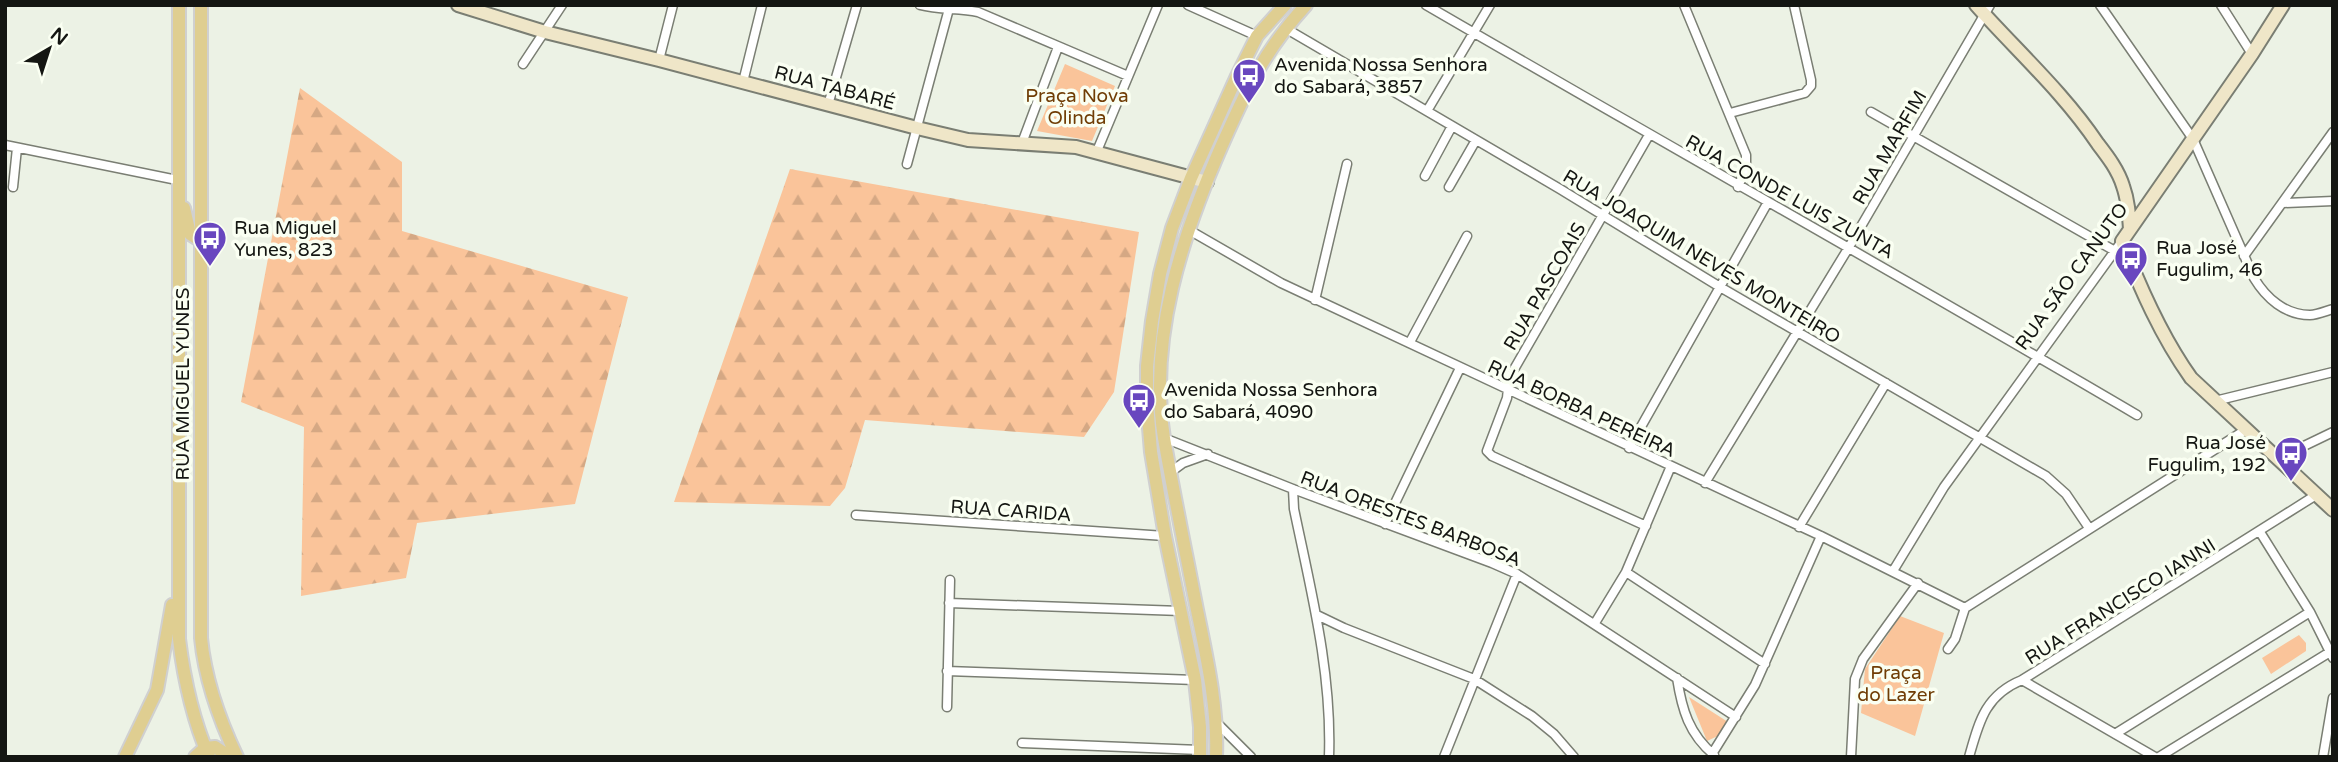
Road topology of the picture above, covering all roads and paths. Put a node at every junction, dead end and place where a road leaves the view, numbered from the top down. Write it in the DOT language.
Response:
graph roads {
  1 [pos="179,5"];
  2 [pos="201,5"];
  3 [pos="458,5"];
  4 [pos="562,5"];
  5 [pos="673,5"];
  6 [pos="762,5"];
  7 [pos="857,5"];
  8 [pos="920,5"];
  9 [pos="1157,5"];
  10 [pos="1188,5"];
  11 [pos="1285,5"];
  12 [pos="1306,5"];
  13 [pos="1426,5"];
  14 [pos="1490,5"];
  15 [pos="1684,5"];
  16 [pos="1794,5"];
  17 [pos="2100,5"];
  18 [pos="2221,5"];
  19 [pos="2283,5"];
  20 [pos="949,7"];
  21 [pos="1983,8"];
  22 [pos="1285,28"];
  23 [pos="545,32"];
  24 [pos="1474,33"];
  25 [pos="1257,36"];
  26 [pos="1058,47"];
  27 [pos="2252,54"];
  28 [pos="659,60"];
  29 [pos="523,64"];
  30 [pos="1128,76"];
  31 [pos="743,82"];
  32 [pos="828,105"];
  33 [pos="1427,111"];
  34 [pos="1871,112"];
  35 [pos="1730,113"];
  36 [pos="1452,126"];
  37 [pos="918,128"];
  38 [pos="2333,132"];
  39 [pos="1649,135"];
  40 [pos="1914,135"];
  41 [pos="2193,139"];
  42 [pos="1476,140"];
  43 [pos="1022,142"];
  44 [pos="5,145"];
  45 [pos="17,148"];
  46 [pos="1097,151"];
  47 [pos="907,164"];
  48 [pos="1347,164"];
  49 [pos="1424,176"];
  50 [pos="1191,178"];
  51 [pos="177,180"];
  52 [pos="1207,182"];
  53 [pos="13,187"];
  54 [pos="1449,187"];
  55 [pos="1738,187"];
  56 [pos="178,200"];
  57 [pos="2333,201"];
  58 [pos="1768,202"];
  59 [pos="2283,203"];
  60 [pos="1603,217"];
  61 [pos="2130,229"];
  62 [pos="1189,230"];
  63 [pos="1467,236"];
  64 [pos="201,241"];
  65 [pos="2118,245"];
  66 [pos="1849,247"];
  67 [pos="2244,256"];
  68 [pos="179,283"];
  69 [pos="1720,287"];
  70 [pos="1315,300"];
  71 [pos="2333,309"];
  72 [pos="201,315"];
  73 [pos="1797,332"];
  74 [pos="1410,342"];
  75 [pos="2038,356"];
  76 [pos="1460,368"];
  77 [pos="2333,372"];
  78 [pos="1886,383"];
  79 [pos="1507,391"];
  80 [pos="2216,401"];
  81 [pos="2137,415"];
  82 [pos="2247,429"];
  83 [pos="2333,432"];
  84 [pos="1982,437"];
  85 [pos="1164,438"];
  86 [pos="1629,448"];
  87 [pos="1208,454"];
  88 [pos="2279,458"];
  89 [pos="1671,466"];
  90 [pos="1172,471"];
  91 [pos="1705,483"];
  92 [pos="1293,489"];
  93 [pos="2316,495"];
  94 [pos="2333,510"];
  95 [pos="856,515"];
  96 [pos="1385,524"];
  97 [pos="1646,526"];
  98 [pos="1799,527"];
  99 [pos="2089,528"];
  100 [pos="2260,532"];
  101 [pos="1165,536"];
  102 [pos="1821,537"];
  103 [pos="177,565"];
  104 [pos="1894,571"];
  105 [pos="1626,572"];
  106 [pos="1517,574"];
  107 [pos="950,580"];
  108 [pos="1918,583"];
  109 [pos="949,603"];
  110 [pos="1965,608"];
  111 [pos="1181,611"];
  112 [pos="2310,612"];
  113 [pos="1317,615"];
  114 [pos="1595,623"];
  115 [pos="1948,649"];
  116 [pos="2332,655"];
  117 [pos="1765,664"];
  118 [pos="947,671"];
  119 [pos="1677,678"];
  120 [pos="1474,679"];
  121 [pos="1195,680"];
  122 [pos="2022,680"];
  123 [pos="2333,698"];
  124 [pos="947,707"];
  125 [pos="1736,717"];
  126 [pos="1217,723"];
  127 [pos="2115,734"];
  128 [pos="1022,743"];
  129 [pos="207,752"];
  130 [pos="1200,754"];
  131 [pos="1715,755"];
  132 [pos="125,757"];
  133 [pos="195,757"];
  134 [pos="230,757"];
  135 [pos="237,757"];
  136 [pos="1216,757"];
  137 [pos="1251,757"];
  138 [pos="1329,757"];
  139 [pos="1444,757"];
  140 [pos="1574,757"];
  141 [pos="1851,757"];
  142 [pos="1969,757"];
  143 [pos="2157,757"];
  144 [pos="2323,757"];
  1 -- 51 [label="main road, RUA MIGUEL YUNES"];
  2 -- 64 [label="main road, RUA MIGUEL YUNES"];
  3 -- 23 [label="street, RUA TABARÉ"];
  4 -- 23 [label="street"];
  5 -- 28 [label="street"];
  6 -- 31 [label="street"];
  7 -- 32 [label="street"];
  8 -- 20 [label="street"];
  9 -- 30 [label="street"];
  10 -- 25 [label="street"];
  11 -- 25 [label="main road"];
  12 -- 22 [label="main road"];
  13 -- 24 [label="street, RUA CONDE LUIS ZUNTA"];
  14 -- 24 [label="street"];
  15 -- 35 [label="street"];
  16 -- 35 [label="street"];
  17 -- 41 [label="street"];
  18 -- 27 [label="street"];
  19 -- 27 [label="street, RUA SÃO CANUTO"];
  20 -- 26 [label="street"];
  20 -- 37 [label="street"];
  21 -- 40 [label="street, RUA MARFIM"];
  21 -- 61 [label="street"];
  22 -- 33 [label="street, RUA JOAQUIM NEVES MONTEIRO"];
  22 -- 52 [label="main road"];
  23 -- 28 [label="street, RUA TABARÉ"];
  23 -- 29 [label="street"];
  24 -- 33 [label="street"];
  24 -- 39 [label="street, RUA CONDE LUIS ZUNTA"];
  25 -- 50 [label="main road"];
  26 -- 30 [label="street"];
  26 -- 43 [label="street"];
  27 -- 41 [label="street, RUA SÃO CANUTO"];
  28 -- 31 [label="street, RUA TABARÉ"];
  30 -- 46 [label="street"];
  31 -- 32 [label="street, RUA TABARÉ"];
  32 -- 37 [label="street, RUA TABARÉ"];
  33 -- 36 [label="street, RUA JOAQUIM NEVES MONTEIRO"];
  34 -- 40 [label="street"];
  35 -- 55 [label="street"];
  36 -- 42 [label="street, RUA JOAQUIM NEVES MONTEIRO"];
  36 -- 49 [label="street"];
  37 -- 43 [label="street, RUA TABARÉ"];
  37 -- 47 [label="street"];
  38 -- 59 [label="street"];
  39 -- 55 [label="street, RUA CONDE LUIS ZUNTA"];
  39 -- 60 [label="street, RUA PASCOAIS"];
  40 -- 65 [label="street"];
  40 -- 66 [label="street, RUA MARFIM"];
  41 -- 61 [label="street, RUA SÃO CANUTO"];
  41 -- 67 [label="street"];
  42 -- 54 [label="street"];
  42 -- 60 [label="street, RUA JOAQUIM NEVES MONTEIRO"];
  43 -- 46 [label="street, RUA TABARÉ"];
  44 -- 45 [label="street"];
  45 -- 51 [label="street"];
  45 -- 53 [label="street"];
  46 -- 50 [label="street, RUA TABARÉ"];
  48 -- 70 [label="street"];
  50 -- 52 [label="street, RUA TABARÉ"];
  50 -- 101 [label="main road"];
  51 -- 56 [label="main road, RUA MIGUEL YUNES"];
  52 -- 62 [label="main road"];
  55 -- 58 [label="street, RUA CONDE LUIS ZUNTA"];
  56 -- 64 [label="main road"];
  56 -- 68 [label="main road, RUA MIGUEL YUNES"];
  57 -- 59 [label="street"];
  58 -- 66 [label="street, RUA CONDE LUIS ZUNTA"];
  58 -- 69 [label="street"];
  59 -- 67 [label="street"];
  60 -- 69 [label="street, RUA JOAQUIM NEVES MONTEIRO"];
  60 -- 79 [label="street, RUA PASCOAIS"];
  61 -- 65 [label="street, RUA SÃO CANUTO"];
  62 -- 70 [label="street, RUA BORBA PEREIRA"];
  62 -- 85 [label="main road"];
  63 -- 74 [label="street"];
  64 -- 72 [label="main road, RUA MIGUEL YUNES"];
  65 -- 75 [label="street, RUA SÃO CANUTO"];
  65 -- 80 [label="street"];
  66 -- 73 [label="street, RUA MARFIM"];
  66 -- 75 [label="street, RUA CONDE LUIS ZUNTA"];
  67 -- 71 [label="street"];
  68 -- 72 [label="main road"];
  68 -- 103 [label="main road, RUA MIGUEL YUNES"];
  69 -- 73 [label="street, RUA JOAQUIM NEVES MONTEIRO"];
  69 -- 86 [label="street"];
  70 -- 74 [label="street, RUA BORBA PEREIRA"];
  72 -- 135 [label="main road, RUA MIGUEL YUNES"];
  73 -- 78 [label="street, RUA JOAQUIM NEVES MONTEIRO"];
  73 -- 91 [label="street, RUA MARFIM"];
  74 -- 76 [label="street, RUA BORBA PEREIRA"];
  75 -- 81 [label="street, RUA CONDE LUIS ZUNTA"];
  75 -- 84 [label="street, RUA SÃO CANUTO"];
  76 -- 79 [label="street, RUA BORBA PEREIRA"];
  76 -- 96 [label="street"];
  77 -- 80 [label="street"];
  78 -- 84 [label="street, RUA JOAQUIM NEVES MONTEIRO"];
  78 -- 98 [label="street"];
  79 -- 86 [label="street, RUA BORBA PEREIRA"];
  79 -- 97 [label="street, RUA PASCOAIS"];
  80 -- 82 [label="street"];
  82 -- 88 [label="street"];
  82 -- 99 [label="street"];
  83 -- 88 [label="street"];
  84 -- 99 [label="street, RUA JOAQUIM NEVES MONTEIRO"];
  84 -- 104 [label="street, RUA SÃO CANUTO"];
  85 -- 87 [label="street, RUA ORESTES BARBOSA"];
  85 -- 90 [label="main road"];
  86 -- 89 [label="street, RUA BORBA PEREIRA"];
  87 -- 90 [label="street"];
  87 -- 92 [label="street, RUA ORESTES BARBOSA"];
  88 -- 93 [label="street"];
  89 -- 91 [label="street, RUA BORBA PEREIRA"];
  89 -- 97 [label="street"];
  90 -- 126 [label="main road"];
  91 -- 98 [label="street, RUA BORBA PEREIRA"];
  92 -- 96 [label="street, RUA ORESTES BARBOSA"];
  92 -- 113 [label="street"];
  93 -- 94 [label="street"];
  93 -- 100 [label="street, RUA FRANCISCO IANNI"];
  95 -- 101 [label="street, RUA CARIDA"];
  96 -- 106 [label="street, RUA ORESTES BARBOSA"];
  97 -- 105 [label="street"];
  98 -- 102 [label="street, RUA BORBA PEREIRA"];
  99 -- 110 [label="street"];
  100 -- 112 [label="street"];
  100 -- 122 [label="street, RUA FRANCISCO IANNI"];
  101 -- 111 [label="main road"];
  102 -- 104 [label="street, RUA BORBA PEREIRA"];
  102 -- 117 [label="street"];
  103 -- 129 [label="main road, RUA MIGUEL YUNES"];
  103 -- 132 [label="main road"];
  104 -- 108 [label="street, RUA BORBA PEREIRA"];
  105 -- 114 [label="street"];
  105 -- 117 [label="street"];
  106 -- 114 [label="street, RUA ORESTES BARBOSA"];
  106 -- 120 [label="street"];
  107 -- 109 [label="street"];
  108 -- 110 [label="street, RUA BORBA PEREIRA"];
  108 -- 141 [label="street"];
  109 -- 111 [label="street"];
  109 -- 118 [label="street"];
  110 -- 115 [label="street"];
  111 -- 121 [label="main road"];
  112 -- 116 [label="street"];
  112 -- 127 [label="street"];
  113 -- 120 [label="street"];
  113 -- 138 [label="street"];
  114 -- 119 [label="street, RUA ORESTES BARBOSA"];
  116 -- 143 [label="street"];
  117 -- 125 [label="street"];
  118 -- 121 [label="street"];
  118 -- 124 [label="street"];
  119 -- 125 [label="street, RUA ORESTES BARBOSA"];
  119 -- 131 [label="street"];
  120 -- 139 [label="street"];
  120 -- 140 [label="street"];
  121 -- 130 [label="main road"];
  122 -- 127 [label="street"];
  122 -- 142 [label="street, RUA FRANCISCO IANNI"];
  123 -- 144 [label="street"];
  125 -- 131 [label="street"];
  126 -- 136 [label="main road"];
  126 -- 137 [label="street"];
  127 -- 143 [label="street"];
  128 -- 130 [label="street"];
  129 -- 133 [label="main road"];
  129 -- 134 [label="main road"];
}
